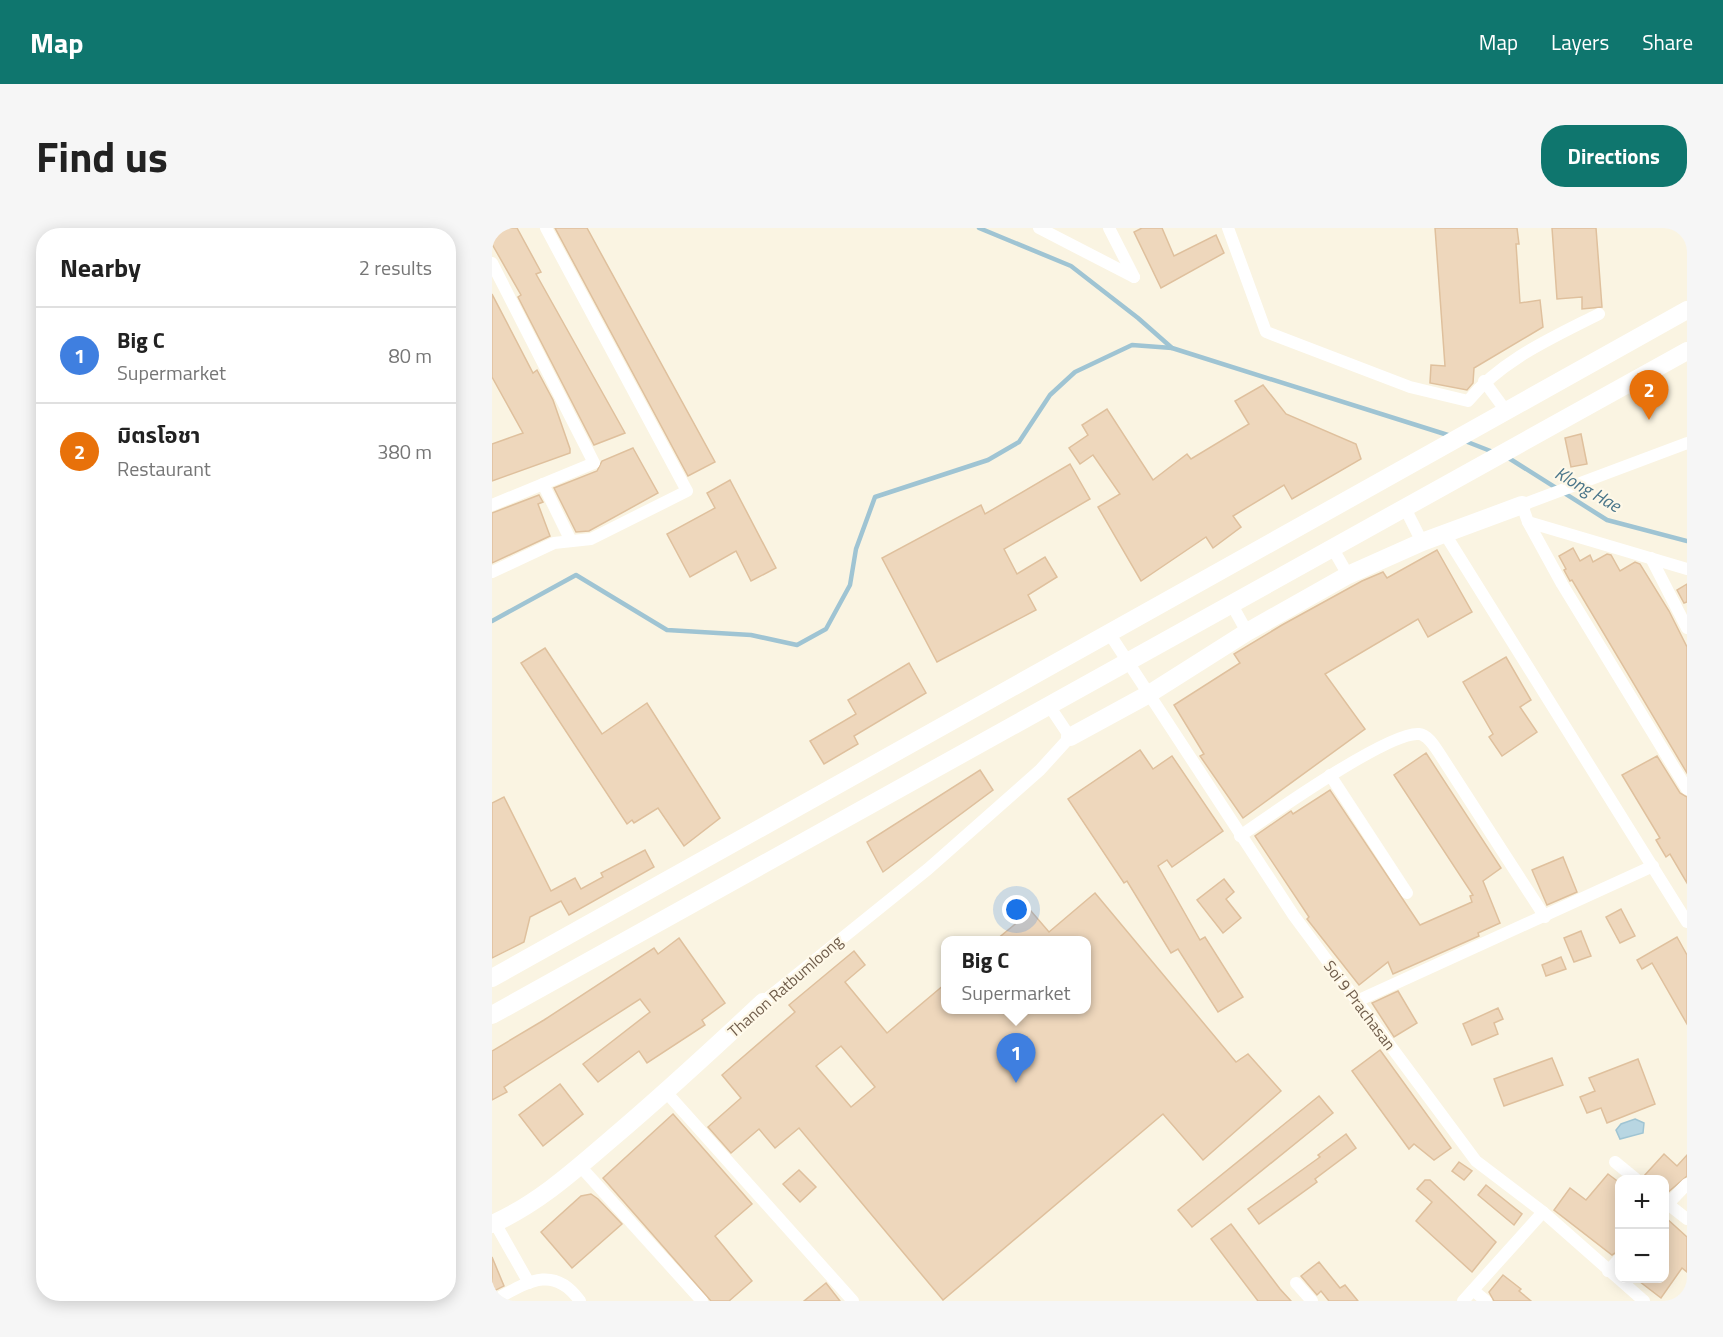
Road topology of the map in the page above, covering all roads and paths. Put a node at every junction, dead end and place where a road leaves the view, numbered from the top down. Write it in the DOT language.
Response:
graph roads {
  1 [pos="546,228"];
  2 [pos="1039,228"];
  3 [pos="1109,228"];
  4 [pos="1228,228"];
  5 [pos="492,263"];
  6 [pos="1687,310"];
  7 [pos="1599,314"];
  8 [pos="1687,351"];
  9 [pos="1484,381"];
  10 [pos="1501,414"];
  11 [pos="1687,443"];
  12 [pos="543,484"];
  13 [pos="492,505"];
  14 [pos="1522,505"];
  15 [pos="1405,508"];
  16 [pos="1528,522"];
  17 [pos="1445,534"];
  18 [pos="571,541"];
  19 [pos="1422,542"];
  20 [pos="1333,549"];
  21 [pos="1651,558"];
  22 [pos="1687,569"];
  23 [pos="492,572"];
  24 [pos="1348,575"];
  25 [pos="1232,605"];
  26 [pos="1687,628"];
  27 [pos="1247,632"];
  28 [pos="1109,633"];
  29 [pos="1129,663"];
  30 [pos="1149,694"];
  31 [pos="1050,707"];
  32 [pos="1070,737"];
  33 [pos="1330,775"];
  34 [pos="1687,789"];
  35 [pos="1240,836"];
  36 [pos="1653,866"];
  37 [pos="1407,893"];
  38 [pos="1545,917"];
  39 [pos="1687,922"];
  40 [pos="492,978"];
  41 [pos="1357,1001"];
  42 [pos="763,1002"];
  43 [pos="492,1016"];
  44 [pos="666,1092"];
  45 [pos="1615,1162"];
  46 [pos="580,1166"];
  47 [pos="1632,1175"];
  48 [pos="1687,1184"];
  49 [pos="1669,1202"];
  50 [pos="1669,1207"];
  51 [pos="1543,1212"];
  52 [pos="1687,1219"];
  53 [pos="494,1224"];
  54 [pos="1615,1262"];
  55 [pos="1608,1270"];
  56 [pos="529,1283"];
  57 [pos="1296,1283"];
  58 [pos="1473,1290"];
  59 [pos="493,1301"];
  60 [pos="580,1301"];
  61 [pos="702,1301"];
  62 [pos="853,1301"];
  63 [pos="1312,1301"];
  64 [pos="1463,1301"];
  65 [pos="1486,1301"];
  66 [pos="1644,1301"];
  1 -- 18 [label="street"];
  2 -- 3 [label="street"];
  4 -- 9 [label="street"];
  5 -- 12 [label="street"];
  6 -- 10 [label="main road"];
  7 -- 9 [label="street"];
  8 -- 15 [label="main road"];
  9 -- 10 [label="street"];
  10 -- 28 [label="main road"];
  11 -- 14 [label="street"];
  12 -- 13 [label="street"];
  12 -- 18 [label="street"];
  14 -- 16 [label="street"];
  14 -- 17 [label="main road"];
  15 -- 19 [label="street"];
  15 -- 20 [label="main road"];
  16 -- 21 [label="street"];
  16 -- 34 [label="street"];
  17 -- 19 [label="main road"];
  17 -- 36 [label="street"];
  18 -- 23 [label="street"];
  19 -- 24 [label="main road"];
  20 -- 24 [label="street"];
  20 -- 25 [label="main road"];
  21 -- 22 [label="street"];
  21 -- 26 [label="street"];
  24 -- 27 [label="main road"];
  25 -- 27 [label="street"];
  25 -- 29 [label="main road"];
  27 -- 30 [label="main road"];
  28 -- 29 [label="street, Soi 9 Prachasan"];
  28 -- 40 [label="main road"];
  29 -- 30 [label="street, Soi 9 Prachasan"];
  29 -- 31 [label="main road"];
  30 -- 32 [label="main road"];
  30 -- 35 [label="street, Soi 9 Prachasan"];
  31 -- 32 [label="street"];
  31 -- 43 [label="main road"];
  32 -- 42 [label="street, Thanon Ratbumloong"];
  33 -- 35 [label="street"];
  33 -- 37 [label="street"];
  33 -- 38 [label="street"];
  35 -- 41 [label="street, Soi 9 Prachasan"];
  36 -- 38 [label="street"];
  36 -- 39 [label="street"];
  38 -- 41 [label="street"];
  41 -- 51 [label="street, Soi 9 Prachasan"];
  42 -- 44 [label="main road, Thanon Ratbumloong"];
  44 -- 46 [label="main road, Thanon Ratbumloong"];
  44 -- 62 [label="street"];
  45 -- 47 [label="street"];
  46 -- 53 [label="main road, Thanon Ratbumloong"];
  46 -- 61 [label="street"];
  48 -- 49 [label="street"];
  50 -- 52 [label="street"];
  51 -- 55 [label="street, Soi 9 Prachasan"];
  51 -- 58 [label="street"];
  53 -- 56 [label="street"];
  54 -- 55 [label="street"];
  55 -- 66 [label="street, Soi 9 Prachasan"];
  56 -- 59 [label="street"];
  56 -- 60 [label="street"];
  57 -- 63 [label="street"];
  58 -- 64 [label="street"];
  58 -- 65 [label="street"];
}
